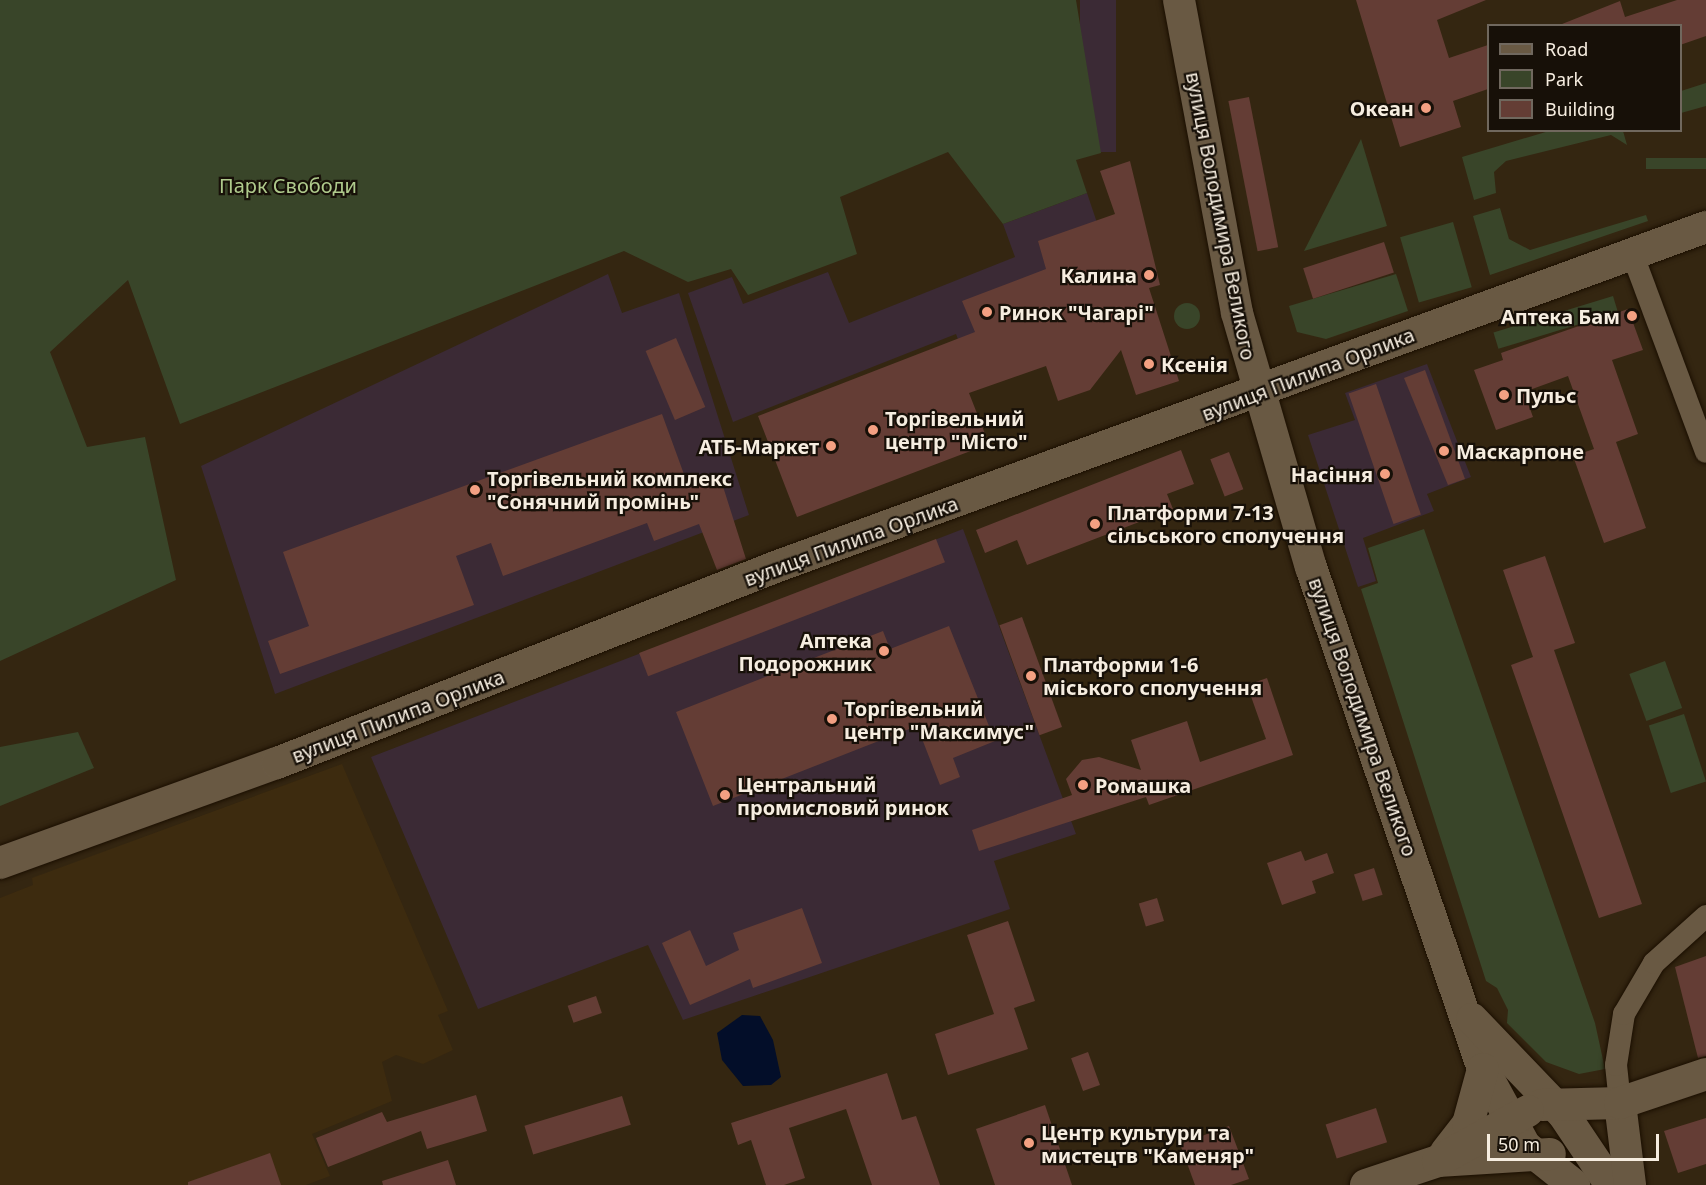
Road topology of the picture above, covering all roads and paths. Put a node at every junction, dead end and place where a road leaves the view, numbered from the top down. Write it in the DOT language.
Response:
graph roads {
  1 [pos="1179,0"];
  2 [pos="1706,227"];
  3 [pos="1632,253"];
  4 [pos="1258,394"];
  5 [pos="1706,452"];
  6 [pos="0,863"];
  7 [pos="1706,916"];
  8 [pos="1464,1010"];
  9 [pos="1483,1069"];
  10 [pos="1706,1074"];
  11 [pos="1620,1103"];
  12 [pos="1544,1135"];
  13 [pos="1438,1161"];
  14 [pos="1366,1185"];
  15 [pos="1574,1185"];
  16 [pos="1611,1185"];
  17 [pos="1630,1185"];
  1 -- 4 [label="main road, вулиця Володимира Великого"];
  2 -- 3 [label="main road, вулиця Пилипа Орлика"];
  3 -- 4 [label="main road, вулиця Пилипа Орлика"];
  3 -- 5 [label="street"];
  4 -- 6 [label="main road, вулиця Пилипа Орлика"];
  4 -- 8 [label="main road, вулиця Володимира Великого"];
  7 -- 11 [label="street"];
  8 -- 9 [label="main road, вулиця Володимира Великого"];
  8 -- 12 [label="main road"];
  9 -- 12 [label="main road, вулиця Володимира Великого"];
  9 -- 13 [label="main road"];
  10 -- 11 [label="main road"];
  11 -- 12 [label="main road"];
  11 -- 17 [label="main road"];
  12 -- 13 [label="main road"];
  12 -- 13 [label="main road"];
  12 -- 15 [label="main road"];
  12 -- 16 [label="main road"];
  13 -- 14 [label="main road"];
}
